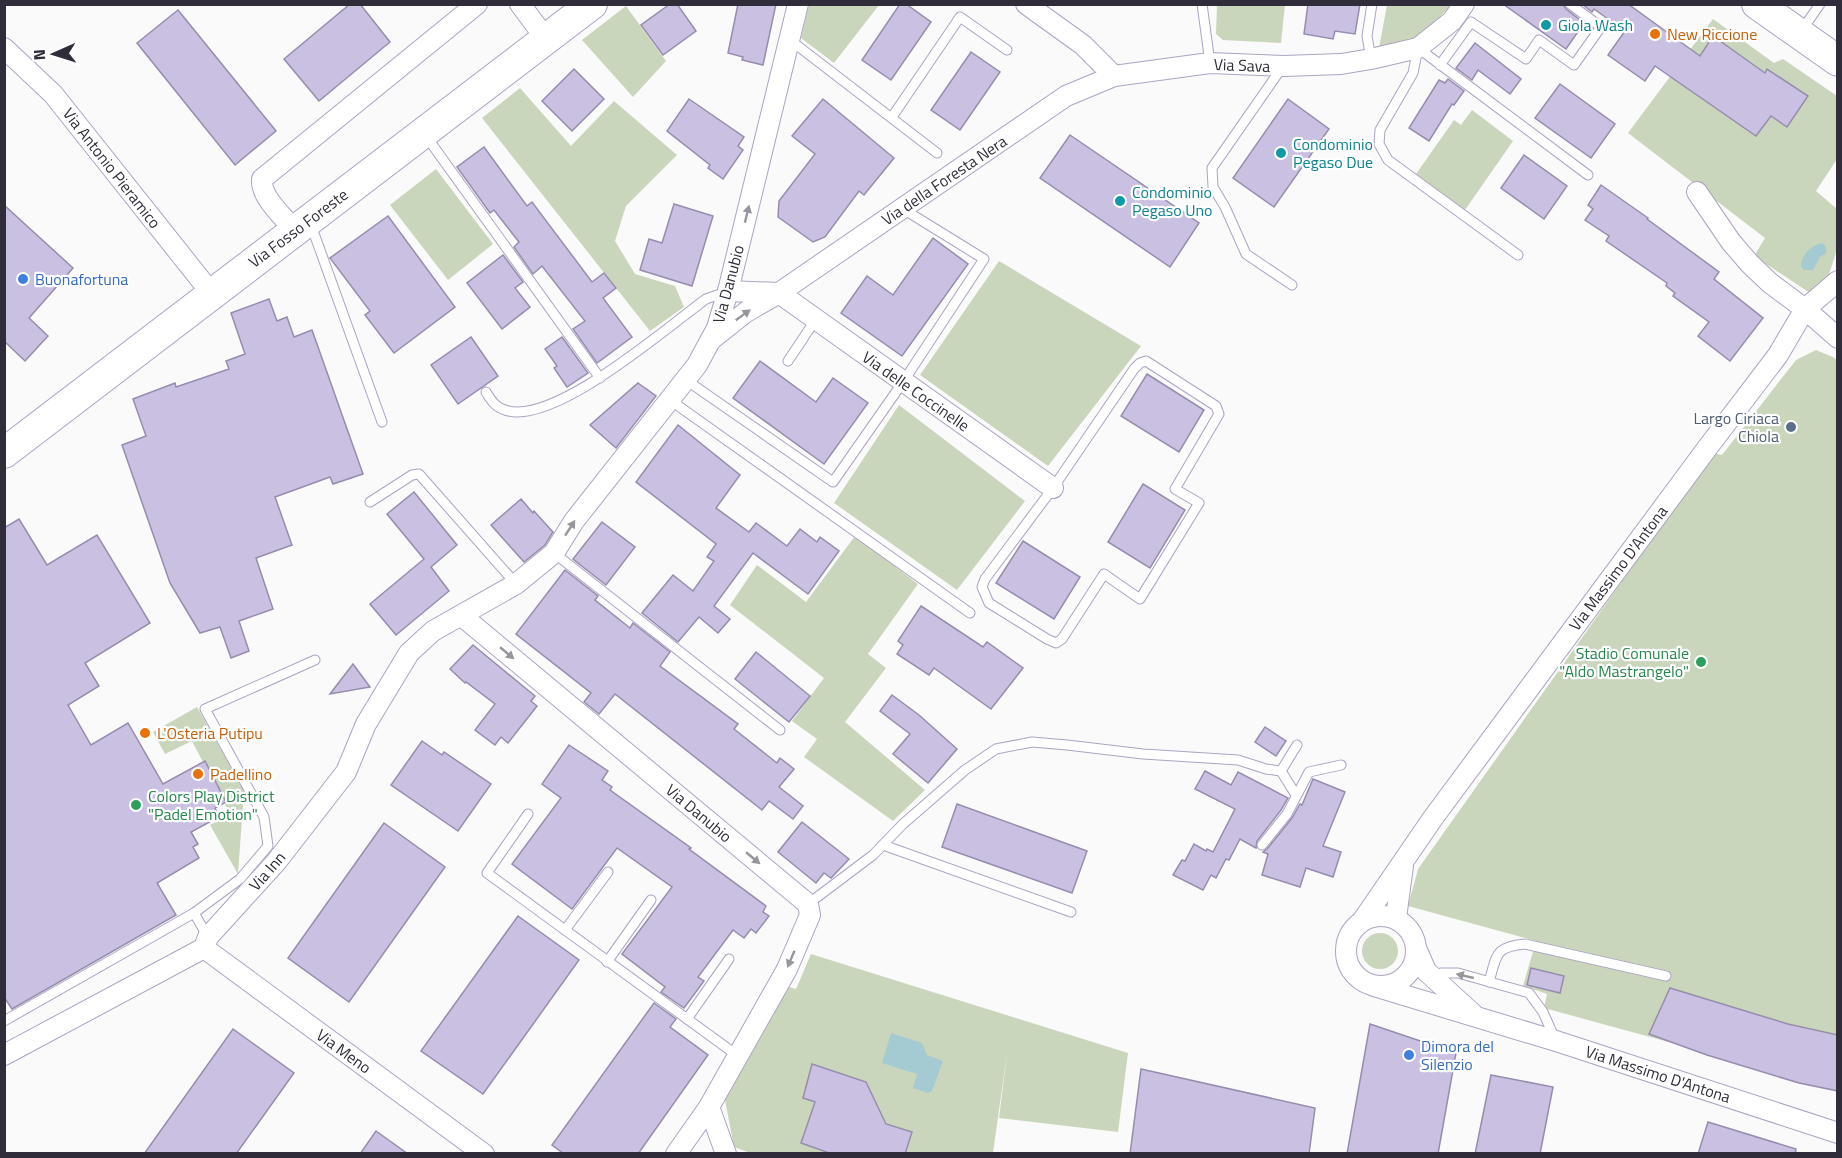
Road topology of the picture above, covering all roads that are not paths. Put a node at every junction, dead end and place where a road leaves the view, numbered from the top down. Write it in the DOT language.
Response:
graph roads {
  1 [pos="477,4"];
  2 [pos="520,4"];
  3 [pos="592,4"];
  4 [pos="798,4"];
  5 [pos="1026,4"];
  6 [pos="1202,4"];
  7 [pos="1372,4"];
  8 [pos="1464,4"];
  9 [pos="1570,4"];
  10 [pos="1757,4"];
  11 [pos="1820,4"];
  12 [pos="1799,34"];
  13 [pos="546,39"];
  14 [pos="790,40"];
  15 [pos="4,48"];
  16 [pos="1418,48"];
  17 [pos="1007,50"];
  18 [pos="1371,59"];
  19 [pos="1838,61"];
  20 [pos="1210,63"];
  21 [pos="1440,65"];
  22 [pos="1284,66"];
  23 [pos="1114,76"];
  24 [pos="892,117"];
  25 [pos="424,133"];
  26 [pos="938,153"];
  27 [pos="1588,175"];
  28 [pos="1697,192"];
  29 [pos="902,208"];
  30 [pos="302,225"];
  31 [pos="1518,255"];
  32 [pos="1838,281"];
  33 [pos="1292,285"];
  34 [pos="728,291"];
  35 [pos="779,293"];
  36 [pos="212,294"];
  37 [pos="1805,309"];
  38 [pos="816,319"];
  39 [pos="1838,338"];
  40 [pos="710,340"];
  41 [pos="788,361"];
  42 [pos="600,378"];
  43 [pos="686,380"];
  44 [pos="903,382"];
  45 [pos="486,392"];
  46 [pos="670,400"];
  47 [pos="382,422"];
  48 [pos="4,453"];
  49 [pos="1053,488"];
  50 [pos="370,502"];
  51 [pos="554,553"];
  52 [pos="516,584"];
  53 [pos="970,613"];
  54 [pos="462,616"];
  55 [pos="315,660"];
  56 [pos="780,730"];
  57 [pos="1297,745"];
  58 [pos="1341,765"];
  59 [pos="1281,771"];
  60 [pos="1296,795"];
  61 [pos="528,814"];
  62 [pos="883,844"];
  63 [pos="1262,845"];
  64 [pos="1404,861"];
  65 [pos="608,872"];
  66 [pos="253,876"];
  67 [pos="651,900"];
  68 [pos="808,904"];
  69 [pos="1071,912"];
  70 [pos="194,913"];
  71 [pos="1396,918"];
  72 [pos="1363,920"];
  73 [pos="565,930"];
  74 [pos="206,943"];
  75 [pos="1416,948"];
  76 [pos="729,959"];
  77 [pos="608,962"];
  78 [pos="1666,976"];
  79 [pos="1432,978"];
  80 [pos="1489,982"];
  81 [pos="1374,986"];
  82 [pos="1478,1018"];
  83 [pos="687,1019"];
  84 [pos="4,1021"];
  85 [pos="1556,1041"];
  86 [pos="4,1055"];
  87 [pos="738,1056"];
  88 [pos="709,1107"];
  89 [pos="1838,1133"];
  90 [pos="484,1154"];
  91 [pos="676,1154"];
  92 [pos="726,1154"];
  1 -- 30 [label="street"];
  2 -- 13 [label="street"];
  3 -- 13 [label="main road, Via Fosso Foreste"];
  4 -- 14 [label="street, Via Danubio"];
  5 -- 23 [label="street"];
  6 -- 20 [label="lane"];
  7 -- 18 [label="lane"];
  8 -- 16 [label="street, Via Sava"];
  9 -- 21 [label="lane"];
  10 -- 12 [label="main road"];
  11 -- 12 [label="lane"];
  12 -- 19 [label="main road"];
  13 -- 25 [label="main road, Via Fosso Foreste"];
  14 -- 24 [label="lane"];
  34 -- 14 [label="street, Via Danubio, one-way"];
  15 -- 36 [label="street, Via Antonio Pieramico"];
  16 -- 18 [label="street, Via Sava"];
  16 -- 21 [label="lane"];
  16 -- 31 [label="lane"];
  17 -- 24 [label="lane"];
  18 -- 22 [label="street, Via Sava"];
  20 -- 22 [label="street, Via Sava"];
  20 -- 23 [label="street, Via Sava"];
  21 -- 27 [label="lane"];
  22 -- 33 [label="lane"];
  23 -- 29 [label="street, Via della Foresta Nera"];
  24 -- 26 [label="lane"];
  25 -- 30 [label="main road, Via Fosso Foreste"];
  25 -- 42 [label="lane"];
  28 -- 37 [label="street"];
  29 -- 35 [label="street, Via della Foresta Nera"];
  29 -- 44 [label="lane"];
  30 -- 36 [label="main road, Via Fosso Foreste"];
  30 -- 47 [label="lane"];
  32 -- 37 [label="street, Via Massimo D'Antona"];
  34 -- 35 [label="street"];
  34 -- 40 [label="street, Via Danubio"];
  34 -- 42 [label="lane"];
  35 -- 38 [label="street, Via delle Coccinelle"];
  40 -- 35 [label="street, Via della Foresta Nera, one-way"];
  36 -- 48 [label="main road, Via Fosso Foreste"];
  37 -- 39 [label="street"];
  37 -- 64 [label="street, Via Massimo D'Antona"];
  38 -- 41 [label="lane"];
  38 -- 44 [label="street, Via delle Coccinelle"];
  40 -- 43 [label="street, Via Danubio"];
  42 -- 45 [label="lane"];
  43 -- 44 [label="lane"];
  43 -- 46 [label="street, Via Danubio"];
  44 -- 49 [label="street, Via delle Coccinelle"];
  51 -- 46 [label="street, Via Danubio, one-way"];
  46 -- 53 [label="lane"];
  49 -- 49 [label="lane"];
  50 -- 52 [label="lane"];
  51 -- 52 [label="street, Via Danubio"];
  51 -- 56 [label="lane"];
  52 -- 54 [label="street, Via Danubio"];
  54 -- 66 [label="street, Via Inn"];
  54 -- 68 [label="street, Via Danubio, one-way"];
  55 -- 66 [label="lane"];
  57 -- 59 [label="lane"];
  58 -- 60 [label="lane"];
  59 -- 60 [label="lane"];
  59 -- 62 [label="lane"];
  60 -- 63 [label="lane"];
  61 -- 73 [label="lane"];
  62 -- 68 [label="lane"];
  62 -- 69 [label="lane"];
  64 -- 71 [label="street, Via Massimo D'Antona"];
  64 -- 72 [label="street, Via Massimo D'Antona"];
  65 -- 73 [label="lane"];
  66 -- 70 [label="lane"];
  66 -- 74 [label="street, Via Inn"];
  67 -- 77 [label="lane"];
  68 -- 87 [label="street, one-way"];
  70 -- 74 [label="lane"];
  70 -- 84 [label="lane"];
  71 -- 72 [label="street"];
  71 -- 75 [label="street"];
  72 -- 81 [label="street"];
  73 -- 77 [label="lane"];
  74 -- 86 [label="street, Via Inn"];
  74 -- 90 [label="street, Via Meno"];
  75 -- 79 [label="street, Via Massimo D'Antona"];
  75 -- 81 [label="street"];
  76 -- 83 [label="lane"];
  77 -- 83 [label="lane"];
  78 -- 80 [label="lane"];
  80 -- 79 [label="lane, one-way"];
  79 -- 82 [label="street, Via Massimo D'Antona"];
  80 -- 85 [label="lane"];
  81 -- 82 [label="street, Via Massimo D'Antona"];
  82 -- 85 [label="street, Via Massimo D'Antona"];
  83 -- 87 [label="lane"];
  85 -- 89 [label="street, Via Massimo D'Antona"];
  87 -- 88 [label="street"];
  88 -- 91 [label="street"];
  88 -- 92 [label="street"];
}
